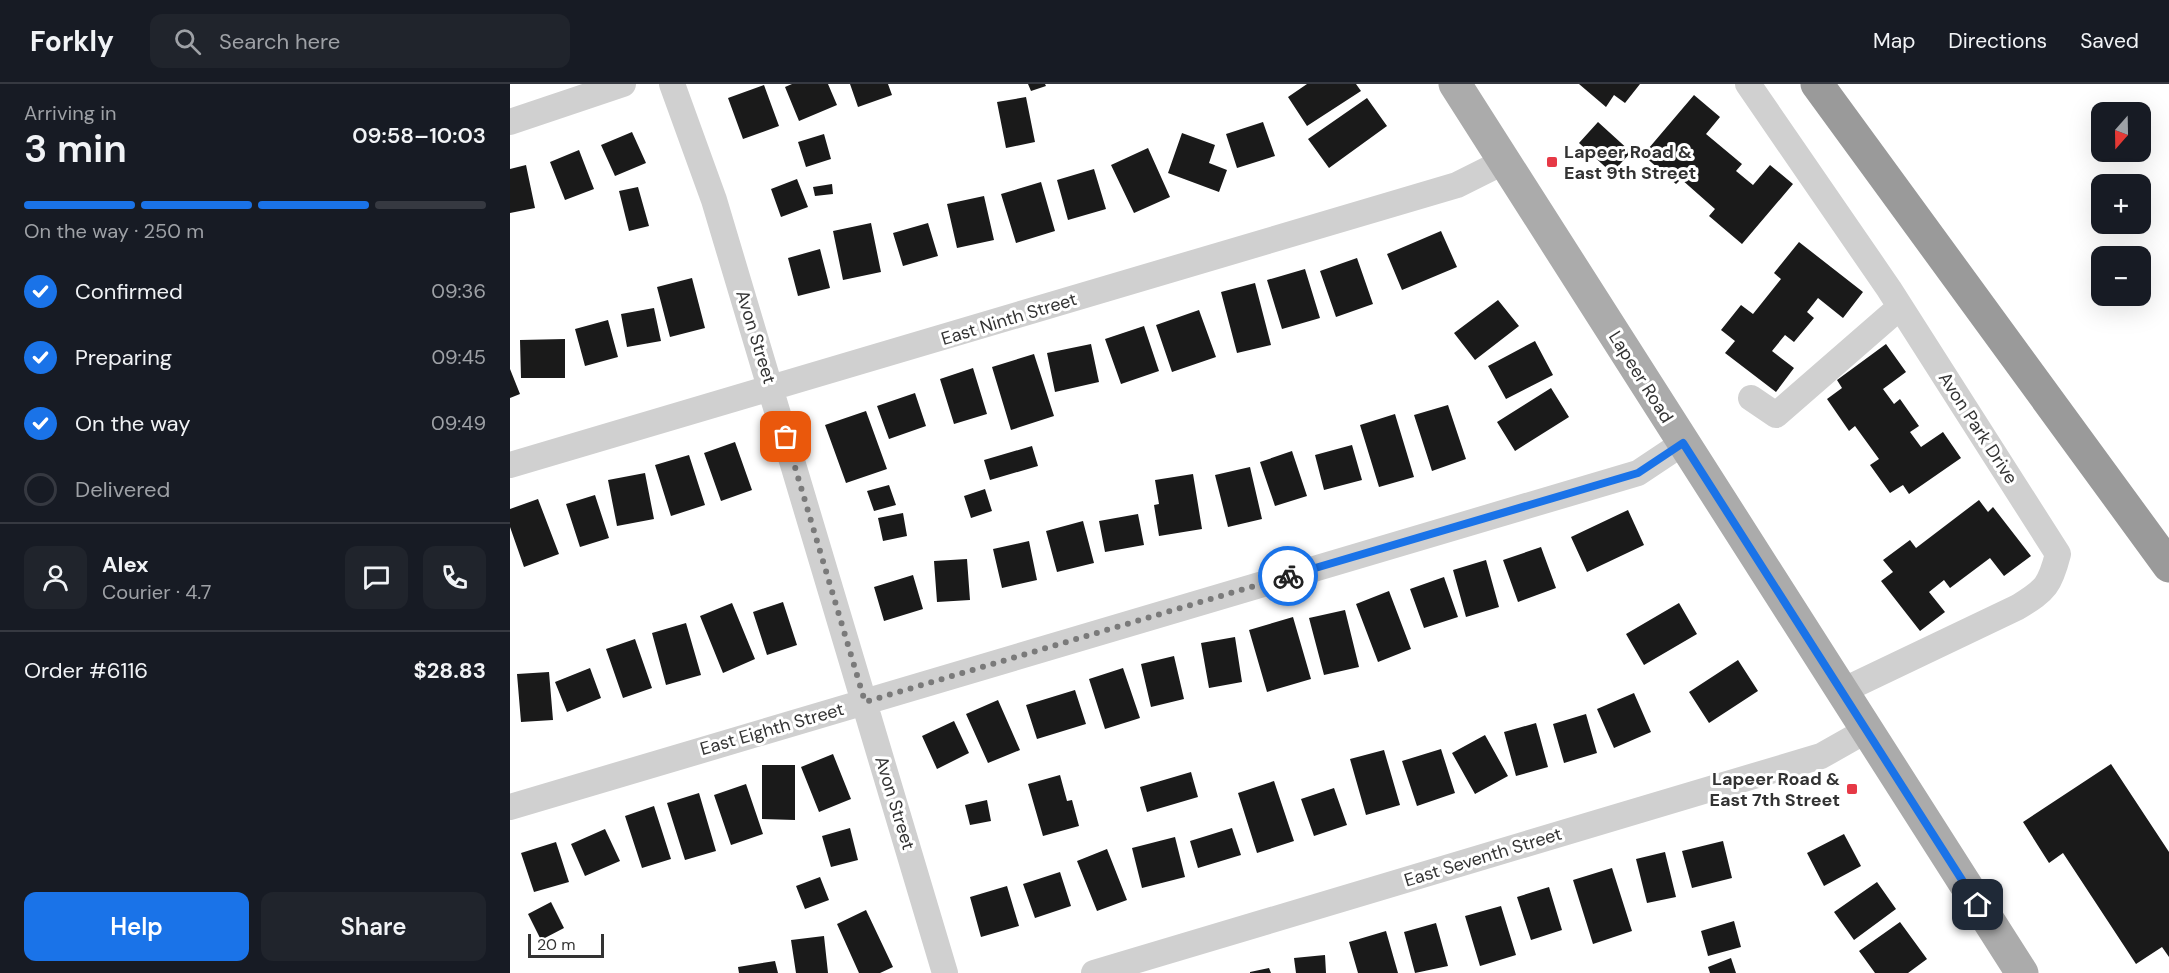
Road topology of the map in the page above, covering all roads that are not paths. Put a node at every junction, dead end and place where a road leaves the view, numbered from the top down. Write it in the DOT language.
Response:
graph roads {
  1 [pos="623,84"];
  2 [pos="672,84"];
  3 [pos="1455,84"];
  4 [pos="1748,84"];
  5 [pos="1817,84"];
  6 [pos="510,122"];
  7 [pos="1505,161"];
  8 [pos="1900,307"];
  9 [pos="772,390"];
  10 [pos="1751,398"];
  11 [pos="1683,443"];
  12 [pos="510,465"];
  13 [pos="2169,566"];
  14 [pos="1842,691"];
  15 [pos="865,702"];
  16 [pos="1867,730"];
  17 [pos="510,807"];
  18 [pos="945,973"];
  19 [pos="1094,973"];
  20 [pos="2022,973"];
  1 -- 6 [label="street"];
  2 -- 9 [label="street, Avon Street"];
  3 -- 7 [label="main road, Lapeer Road"];
  4 -- 8 [label="street, Avon Park Drive"];
  5 -- 13 [label="highway"];
  7 -- 9 [label="street, East Ninth Street"];
  7 -- 11 [label="main road, Lapeer Road"];
  8 -- 10 [label="street"];
  8 -- 14 [label="street, Avon Park Drive"];
  9 -- 12 [label="street, East Ninth Street"];
  9 -- 15 [label="street, Avon Street"];
  11 -- 14 [label="main road, Lapeer Road"];
  11 -- 15 [label="street, East Eighth Street"];
  14 -- 16 [label="main road, Lapeer Road"];
  15 -- 17 [label="street, East Eighth Street"];
  15 -- 18 [label="street, Avon Street"];
  16 -- 19 [label="street, East Seventh Street"];
  16 -- 20 [label="main road, Lapeer Road"];
}
